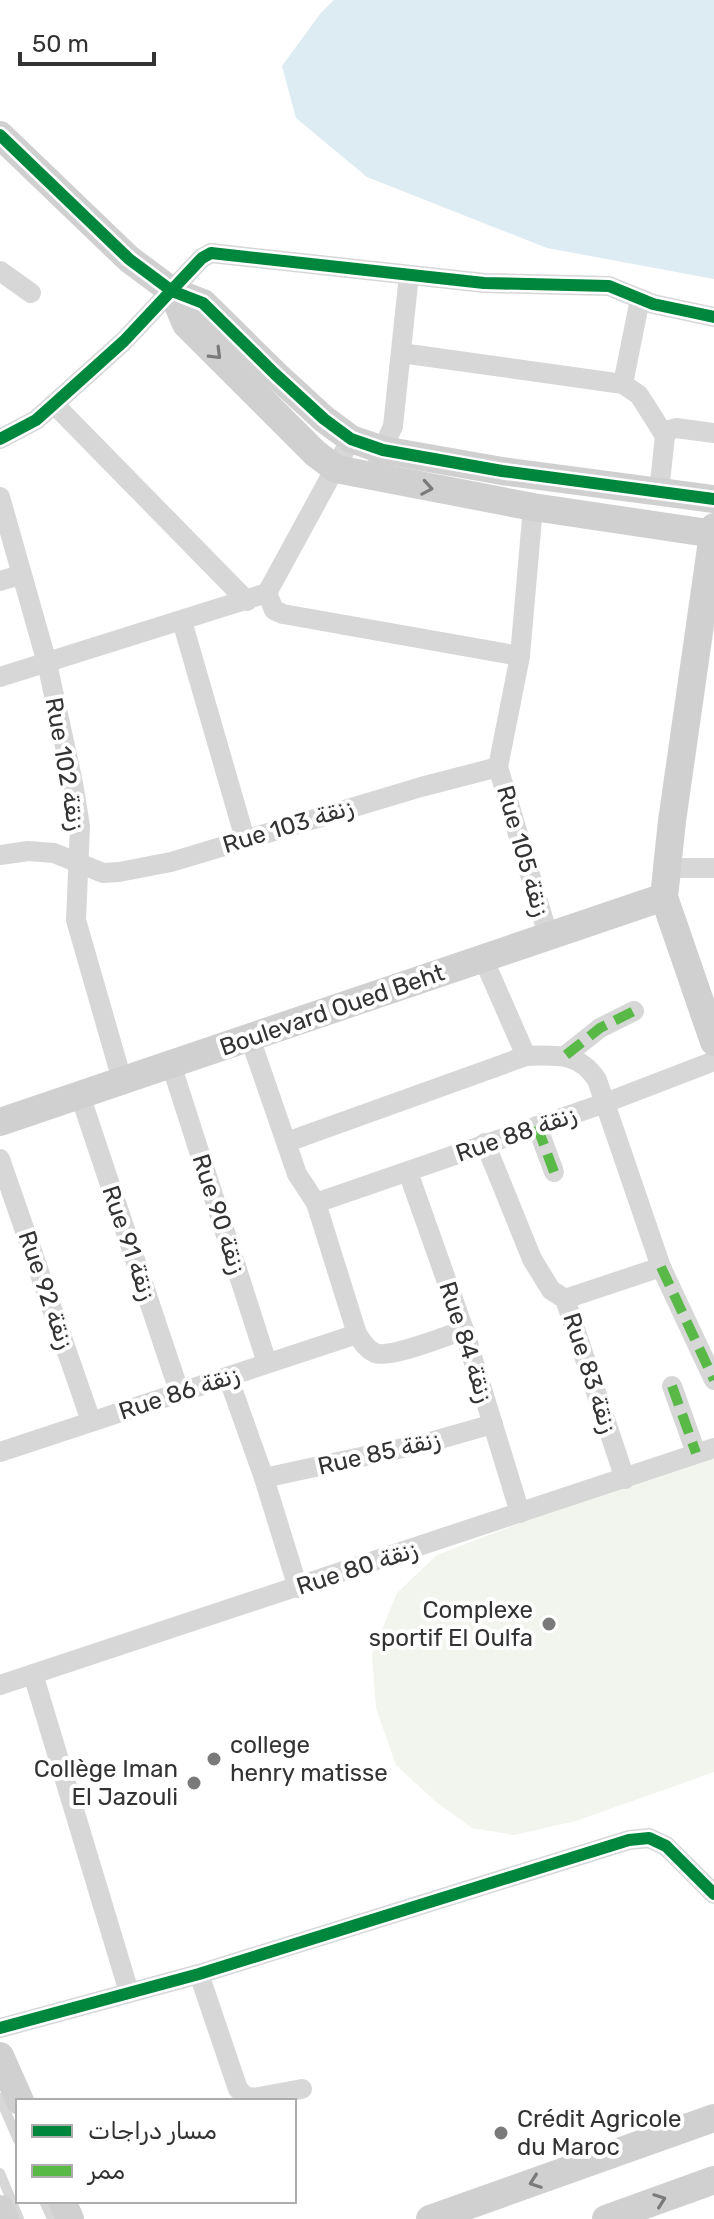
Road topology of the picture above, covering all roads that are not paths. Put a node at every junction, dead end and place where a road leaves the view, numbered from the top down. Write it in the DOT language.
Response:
graph roads {
  1 [pos="0,135"];
  2 [pos="0,271"];
  3 [pos="409,275"];
  4 [pos="172,291"];
  5 [pos="31,293"];
  6 [pos="640,299"];
  7 [pos="714,317"];
  8 [pos="401,353"];
  9 [pos="623,384"];
  10 [pos="54,404"];
  11 [pos="714,433"];
  12 [pos="665,436"];
  13 [pos="0,439"];
  14 [pos="351,439"];
  15 [pos="383,450"];
  16 [pos="336,469"];
  17 [pos="369,478"];
  18 [pos="659,492"];
  19 [pos="0,497"];
  20 [pos="714,499"];
  21 [pos="533,507"];
  22 [pos="714,527"];
  23 [pos="714,534"];
  24 [pos="20,575"];
  25 [pos="0,581"];
  26 [pos="267,593"];
  27 [pos="247,601"];
  28 [pos="182,621"];
  29 [pos="520,656"];
  30 [pos="47,663"];
  31 [pos="0,677"];
  32 [pos="498,767"];
  33 [pos="245,839"];
  34 [pos="0,855"];
  35 [pos="78,865"];
  36 [pos="666,868"];
  37 [pos="714,868"];
  38 [pos="664,897"];
  39 [pos="548,935"];
  40 [pos="483,958"];
  41 [pos="634,1011"];
  42 [pos="250,1038"];
  43 [pos="714,1042"];
  44 [pos="566,1055"];
  45 [pos="526,1056"];
  46 [pos="714,1061"];
  47 [pos="171,1064"];
  48 [pos="122,1080"];
  49 [pos="80,1095"];
  50 [pos="605,1103"];
  51 [pos="0,1122"];
  52 [pos="537,1126"];
  53 [pos="287,1142"];
  54 [pos="485,1143"];
  55 [pos="0,1159"];
  56 [pos="408,1172"];
  57 [pos="554,1172"];
  58 [pos="316,1203"];
  59 [pos="661,1267"];
  60 [pos="565,1299"];
  61 [pos="464,1330"];
  62 [pos="357,1334"];
  63 [pos="267,1363"];
  64 [pos="228,1377"];
  65 [pos="714,1380"];
  66 [pos="672,1386"];
  67 [pos="179,1391"];
  68 [pos="91,1421"];
  69 [pos="493,1424"];
  70 [pos="1,1448"];
  71 [pos="705,1451"];
  72 [pos="264,1478"];
  73 [pos="625,1479"];
  74 [pos="520,1513"];
  75 [pos="298,1588"];
  76 [pos="33,1674"];
  77 [pos="0,1685"];
  78 [pos="714,1894"];
  79 [pos="199,1974"];
  80 [pos="129,1992"];
  81 [pos="0,2028"];
  82 [pos="0,2056"];
  83 [pos="302,2089"];
  84 [pos="0,2098"];
  85 [pos="19,2099"];
  86 [pos="714,2118"];
  87 [pos="16,2135"];
  88 [pos="0,2173"];
  89 [pos="714,2180"];
  90 [pos="0,2209"];
  91 [pos="5,2219"];
  92 [pos="19,2219"];
  93 [pos="430,2219"];
  94 [pos="606,2219"];
  1 -- 4 [label="street"];
  2 -- 5 [label="street"];
  3 -- 4 [label="street"];
  3 -- 6 [label="street"];
  3 -- 8 [label="street"];
  4 -- 10 [label="street"];
  4 -- 14 [label="street"];
  4 -- 16 [label="street, one-way"];
  6 -- 7 [label="street"];
  6 -- 9 [label="street"];
  8 -- 9 [label="street"];
  8 -- 15 [label="street"];
  9 -- 12 [label="street"];
  10 -- 13 [label="street"];
  10 -- 27 [label="street"];
  11 -- 12 [label="street"];
  12 -- 18 [label="street"];
  14 -- 15 [label="street"];
  14 -- 16 [label="street"];
  15 -- 17 [label="street"];
  15 -- 18 [label="street"];
  16 -- 17 [label="street"];
  16 -- 26 [label="street"];
  17 -- 21 [label="street, one-way"];
  18 -- 20 [label="street"];
  19 -- 24 [label="street, Rue 102 زنقة"];
  21 -- 23 [label="street"];
  21 -- 29 [label="street"];
  22 -- 23 [label="street"];
  23 -- 36 [label="street"];
  24 -- 25 [label="street"];
  24 -- 30 [label="street, Rue 102 زنقة"];
  26 -- 27 [label="street"];
  26 -- 29 [label="street"];
  27 -- 28 [label="street"];
  28 -- 30 [label="street"];
  28 -- 33 [label="street"];
  29 -- 32 [label="street"];
  30 -- 31 [label="street"];
  30 -- 35 [label="street, Rue 102 زنقة"];
  32 -- 33 [label="street, Rue 103 زنقة"];
  32 -- 39 [label="street, Rue 105 زنقة"];
  33 -- 35 [label="street, Rue 103 زنقة"];
  34 -- 35 [label="street, Rue 103 زنقة"];
  35 -- 48 [label="street, Rue 102 زنقة"];
  36 -- 37 [label="street"];
  36 -- 38 [label="street"];
  38 -- 39 [label="street, Boulevard Oued Beht"];
  38 -- 43 [label="street"];
  39 -- 40 [label="street, Boulevard Oued Beht"];
  40 -- 42 [label="street, Boulevard Oued Beht"];
  40 -- 45 [label="street"];
  41 -- 44 [label="street"];
  42 -- 47 [label="street, Boulevard Oued Beht"];
  42 -- 53 [label="street"];
  44 -- 45 [label="street"];
  44 -- 50 [label="street"];
  45 -- 53 [label="street"];
  46 -- 50 [label="street, Rue 88 زنقة"];
  47 -- 48 [label="street, Boulevard Oued Beht"];
  47 -- 63 [label="street, Rue 90 زنقة"];
  48 -- 49 [label="street, Boulevard Oued Beht"];
  49 -- 51 [label="street, Boulevard Oued Beht"];
  49 -- 67 [label="street, Rue 91 زنقة"];
  50 -- 52 [label="street, Rue 88 زنقة"];
  50 -- 59 [label="street"];
  52 -- 54 [label="street, Rue 88 زنقة"];
  52 -- 57 [label="street"];
  53 -- 58 [label="street"];
  54 -- 56 [label="street, Rue 88 زنقة"];
  54 -- 60 [label="street, Rue 83 زنقة"];
  55 -- 68 [label="street, Rue 92 زنقة"];
  56 -- 58 [label="street, Rue 88 زنقة"];
  56 -- 61 [label="street, Rue 84 زنقة"];
  58 -- 62 [label="street"];
  59 -- 60 [label="street"];
  59 -- 65 [label="street"];
  60 -- 73 [label="street, Rue 83 زنقة"];
  61 -- 62 [label="street"];
  61 -- 69 [label="street, Rue 84 زنقة"];
  62 -- 63 [label="street, Rue 86 زنقة"];
  63 -- 64 [label="street, Rue 86 زنقة"];
  64 -- 67 [label="street, Rue 86 زنقة"];
  64 -- 72 [label="street"];
  66 -- 71 [label="street"];
  67 -- 68 [label="street, Rue 86 زنقة"];
  68 -- 70 [label="street, Rue 86 زنقة"];
  69 -- 72 [label="street, Rue 85 زنقة"];
  69 -- 74 [label="street, Rue 84 زنقة"];
  71 -- 73 [label="street, Rue 80 زنقة"];
  72 -- 75 [label="street"];
  73 -- 74 [label="street, Rue 80 زنقة"];
  74 -- 75 [label="street, Rue 80 زنقة"];
  75 -- 76 [label="street, Rue 80 زنقة"];
  76 -- 77 [label="street, Rue 80 زنقة"];
  76 -- 80 [label="street"];
  78 -- 79 [label="street"];
  79 -- 80 [label="street"];
  79 -- 83 [label="street"];
  80 -- 81 [label="street"];
  82 -- 85 [label="street"];
  84 -- 87 [label="lane"];
  86 -- 93 [label="street, one-way"];
  88 -- 92 [label="lane"];
  94 -- 89 [label="street, one-way"];
  90 -- 91 [label="street"];
}
